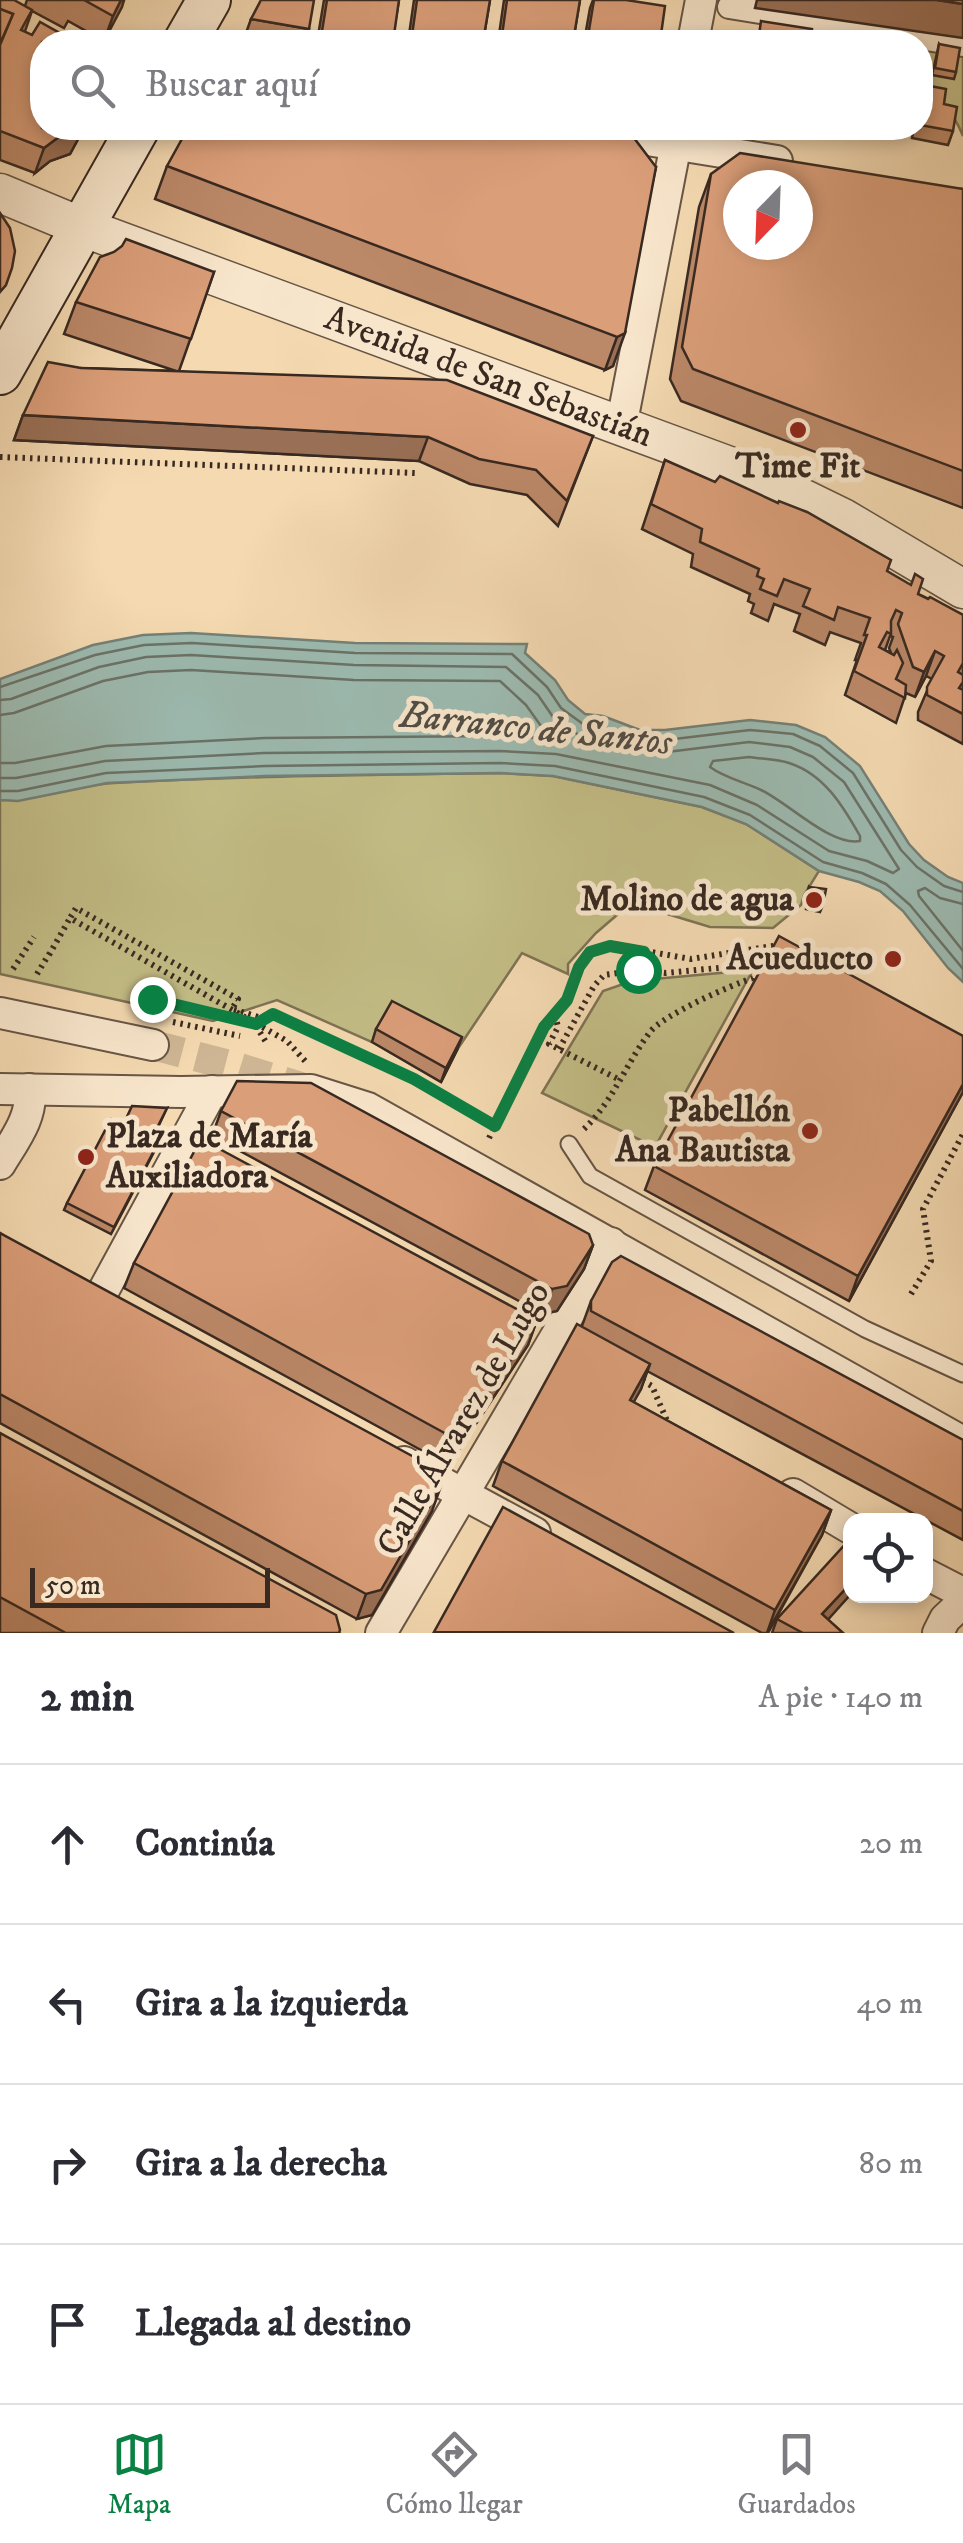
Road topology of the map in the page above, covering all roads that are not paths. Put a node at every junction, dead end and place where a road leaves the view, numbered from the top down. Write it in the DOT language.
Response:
graph roads {
  1 [pos="209,0"];
  2 [pos="715,3"];
  3 [pos="192,30"];
  4 [pos="700,30"];
  5 [pos="874,30"];
  6 [pos="933,40"];
  7 [pos="963,45"];
  8 [pos="131,140"];
  9 [pos="676,140"];
  10 [pos="695,140"];
  11 [pos="813,167"];
  12 [pos="0,192"];
  13 [pos="82,226"];
  14 [pos="0,372"];
  15 [pos="621,427"];
  16 [pos="956,577"];
  17 [pos="0,1013"];
  18 [pos="153,1045"];
  19 [pos="15,1089"];
  20 [pos="212,1091"];
  21 [pos="569,1144"];
  22 [pos="179,1148"];
  23 [pos="0,1164"];
  24 [pos="247,1184"];
  25 [pos="610,1243"];
  26 [pos="98,1296"];
  27 [pos="963,1374"];
  28 [pos="963,1442"];
  29 [pos="377,1447"];
  30 [pos="770,1481"];
  31 [pos="463,1494"];
  32 [pos="843,1524"];
  33 [pos="565,1550"];
  34 [pos="933,1578"];
  35 [pos="963,1593"];
  36 [pos="963,1602"];
  37 [pos="382,1633"];
  38 [pos="938,1633"];
  1 -- 3 [label="main road"];
  2 -- 4 [label="street"];
  2 -- 5 [label="street"];
  6 -- 7 [label="street"];
  8 -- 13 [label="main road"];
  9 -- 15 [label="street"];
  10 -- 11 [label="street"];
  12 -- 13 [label="street, Avenida de San Sebastián"];
  13 -- 14 [label="main road"];
  13 -- 15 [label="street, Avenida de San Sebastián"];
  15 -- 16 [label="street, Avenida de San Sebastián"];
  17 -- 18 [label="street"];
  19 -- 20 [label="street"];
  19 -- 23 [label="street"];
  20 -- 22 [label="street"];
  20 -- 25 [label="street"];
  21 -- 27 [label="lane"];
  22 -- 24 [label="street"];
  22 -- 26 [label="street"];
  25 -- 28 [label="street"];
  25 -- 31 [label="street, Calle Álvarez de Lugo"];
  29 -- 31 [label="street"];
  30 -- 32 [label="street"];
  31 -- 33 [label="street"];
  31 -- 37 [label="street, Calle Álvarez de Lugo"];
  34 -- 35 [label="street"];
  36 -- 38 [label="street"];
}
